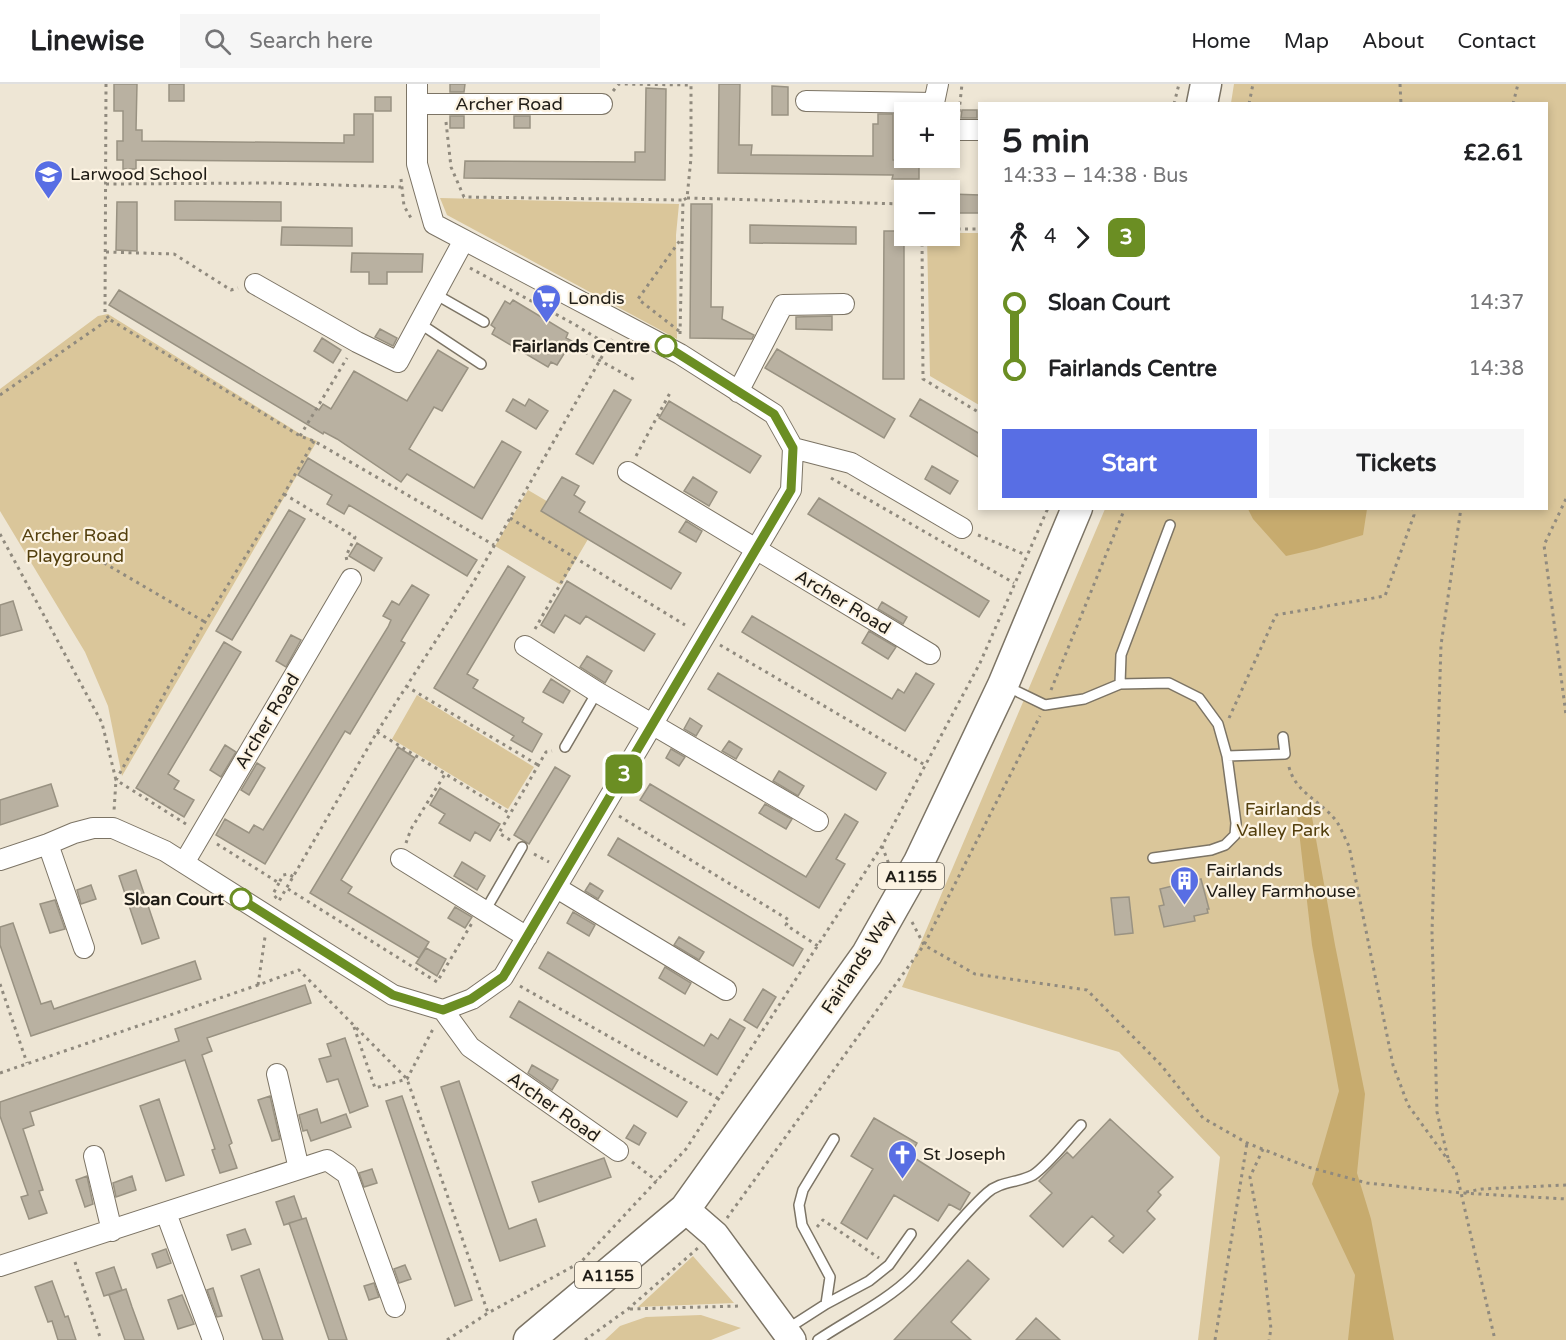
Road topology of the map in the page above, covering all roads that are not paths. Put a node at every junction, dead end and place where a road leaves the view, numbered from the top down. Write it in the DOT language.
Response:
graph roads {
  1 [pos="411,84"];
  2 [pos="417,84"];
  3 [pos="1206,84"];
  4 [pos="937,100"];
  5 [pos="806,101"];
  6 [pos="1202,102"];
  7 [pos="417,104"];
  8 [pos="602,104"];
  9 [pos="960,130"];
  10 [pos="978,130"];
  11 [pos="464,240"];
  12 [pos="255,284"];
  13 [pos="435,294"];
  14 [pos="844,304"];
  15 [pos="484,322"];
  16 [pos="419,323"];
  17 [pos="481,364"];
  18 [pos="738,392"];
  19 [pos="793,448"];
  20 [pos="628,472"];
  21 [pos="1076,510"];
  22 [pos="1170,525"];
  23 [pos="962,528"];
  24 [pos="755,550"];
  25 [pos="351,579"];
  26 [pos="525,646"];
  27 [pos="930,654"];
  28 [pos="1120,684"];
  29 [pos="1003,685"];
  30 [pos="597,692"];
  31 [pos="653,724"];
  32 [pos="1283,737"];
  33 [pos="565,747"];
  34 [pos="1227,756"];
  35 [pos="818,821"];
  36 [pos="48,844"];
  37 [pos="522,847"];
  38 [pos="1153,858"];
  39 [pos="401,859"];
  40 [pos="0,860"];
  41 [pos="184,863"];
  42 [pos="561,880"];
  43 [pos="483,910"];
  44 [pos="527,937"];
  45 [pos="84,948"];
  46 [pos="726,990"];
  47 [pos="443,1010"];
  48 [pos="277,1074"];
  49 [pos="1080,1125"];
  50 [pos="834,1139"];
  51 [pos="618,1151"];
  52 [pos="94,1156"];
  53 [pos="299,1169"];
  54 [pos="686,1209"];
  55 [pos="166,1212"];
  56 [pos="112,1231"];
  57 [pos="911,1234"];
  58 [pos="0,1266"];
  59 [pos="826,1304"];
  60 [pos="395,1308"];
  61 [pos="788,1335"];
  62 [pos="213,1340"];
  63 [pos="529,1340"];
  64 [pos="818,1340"];
  1 -- 2 [label="street"];
  2 -- 7 [label="street"];
  3 -- 6 [label="main road"];
  4 -- 5 [label="street"];
  7 -- 8 [label="street, Archer Road"];
  7 -- 11 [label="street"];
  9 -- 10 [label="street"];
  11 -- 13 [label="street"];
  11 -- 18 [label="street"];
  12 -- 16 [label="street"];
  13 -- 15 [label="lane"];
  13 -- 16 [label="street"];
  14 -- 18 [label="street"];
  16 -- 17 [label="lane"];
  18 -- 19 [label="street"];
  19 -- 23 [label="street"];
  19 -- 24 [label="street"];
  20 -- 24 [label="street, Archer Road"];
  21 -- 29 [label="main road, Fairlands Way / A1155"];
  22 -- 28 [label="lane"];
  24 -- 27 [label="street, Archer Road"];
  24 -- 31 [label="street"];
  25 -- 41 [label="street, Archer Road"];
  26 -- 30 [label="street"];
  28 -- 29 [label="lane"];
  28 -- 34 [label="lane"];
  29 -- 54 [label="main road, Fairlands Way / A1155"];
  30 -- 31 [label="street"];
  30 -- 33 [label="lane"];
  31 -- 35 [label="street"];
  31 -- 42 [label="street"];
  32 -- 34 [label="lane"];
  34 -- 38 [label="lane"];
  36 -- 40 [label="street"];
  36 -- 41 [label="street"];
  36 -- 45 [label="street"];
  37 -- 43 [label="lane"];
  39 -- 43 [label="street"];
  41 -- 47 [label="street"];
  42 -- 44 [label="street"];
  42 -- 46 [label="street"];
  43 -- 44 [label="street"];
  44 -- 47 [label="street"];
  47 -- 51 [label="street, Archer Road"];
  48 -- 53 [label="street"];
  49 -- 64 [label="lane"];
  50 -- 59 [label="lane"];
  52 -- 56 [label="street"];
  53 -- 55 [label="street"];
  53 -- 60 [label="street"];
  54 -- 61 [label="street"];
  54 -- 63 [label="main road, Fairlands Way / A1155"];
  55 -- 56 [label="street"];
  55 -- 62 [label="street"];
  56 -- 58 [label="street"];
  57 -- 59 [label="lane"];
  59 -- 61 [label="lane"];
}
